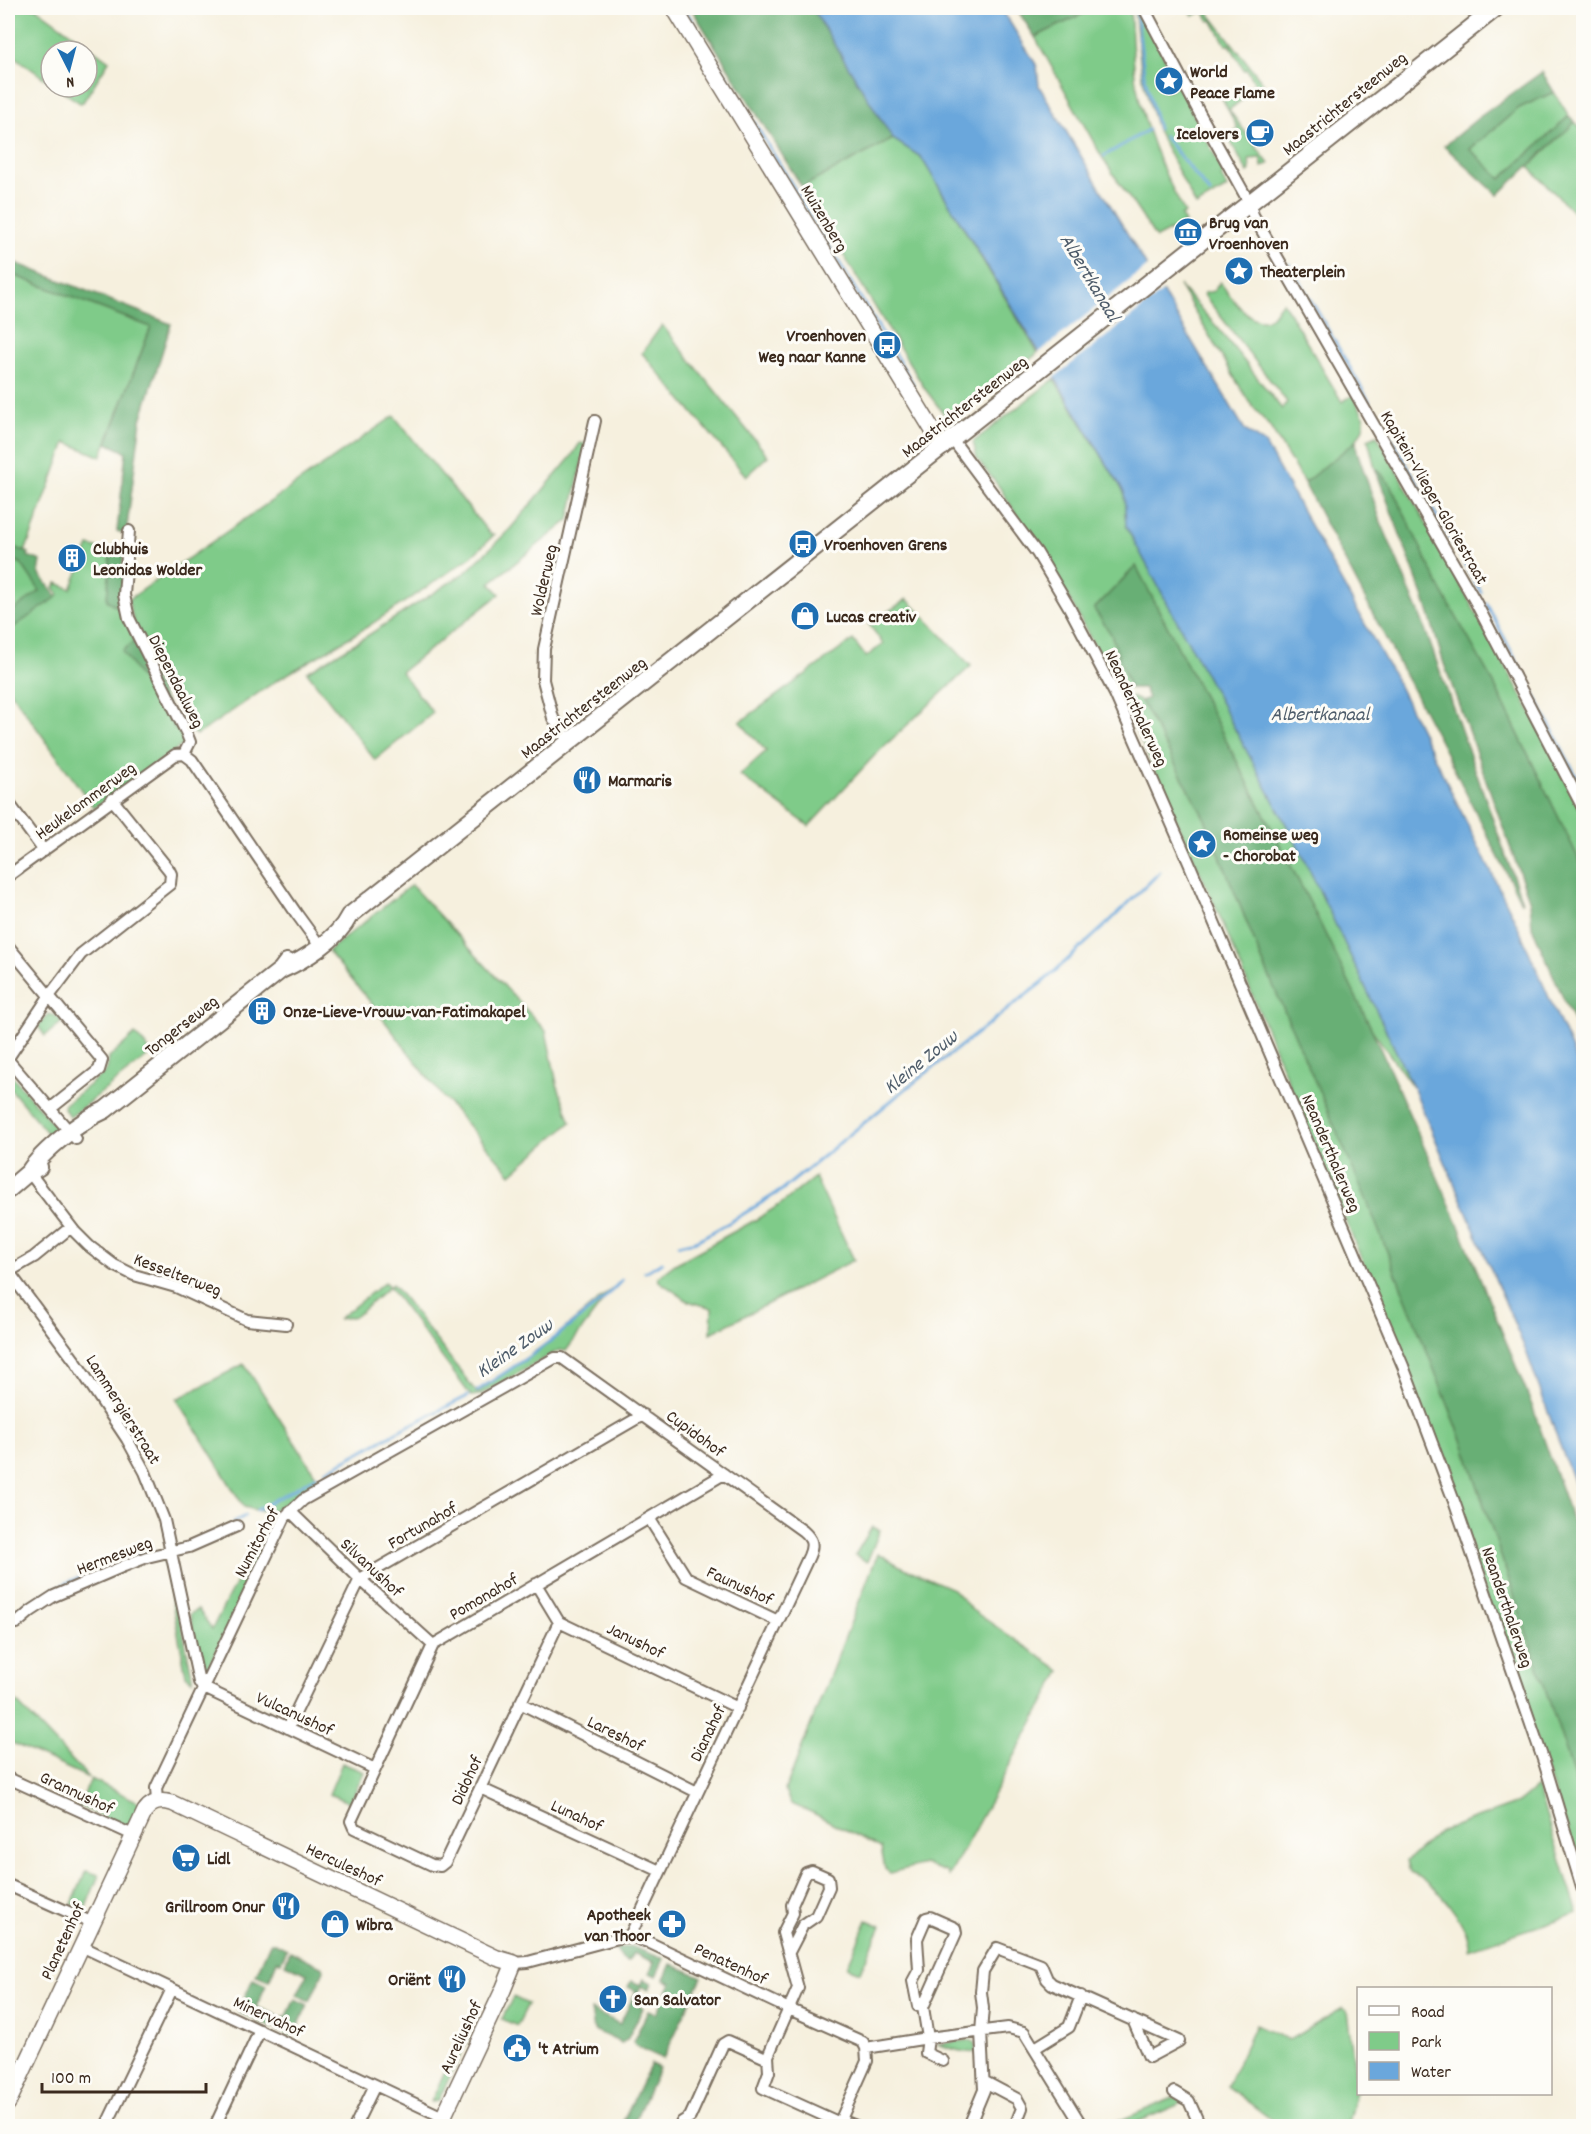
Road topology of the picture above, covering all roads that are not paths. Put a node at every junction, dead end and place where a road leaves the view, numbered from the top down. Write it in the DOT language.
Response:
graph roads {
  1 [pos="674,8"];
  2 [pos="1144,8"];
  3 [pos="1496,8"];
  4 [pos="1251,204"];
  5 [pos="595,421"];
  6 [pos="947,443"];
  7 [pos="129,531"];
  8 [pos="570,742"];
  9 [pos="184,754"];
  10 [pos="112,799"];
  11 [pos="8,802"];
  12 [pos="1584,810"];
  13 [pos="44,851"];
  14 [pos="8,876"];
  15 [pos="317,942"];
  16 [pos="8,946"];
  17 [pos="50,995"];
  18 [pos="8,1059"];
  19 [pos="50,1109"];
  20 [pos="74,1136"];
  21 [pos="29,1172"];
  22 [pos="8,1190"];
  23 [pos="71,1227"];
  24 [pos="8,1272"];
  25 [pos="286,1324"];
  26 [pos="555,1358"];
  27 [pos="644,1415"];
  28 [pos="724,1474"];
  29 [pos="290,1511"];
  30 [pos="649,1518"];
  31 [pos="237,1526"];
  32 [pos="813,1544"];
  33 [pos="171,1551"];
  34 [pos="360,1579"];
  35 [pos="536,1584"];
  36 [pos="778,1621"];
  37 [pos="559,1622"];
  38 [pos="8,1623"];
  39 [pos="433,1645"];
  40 [pos="202,1687"];
  41 [pos="520,1703"];
  42 [pos="738,1708"];
  43 [pos="288,1728"];
  44 [pos="375,1769"];
  45 [pos="8,1778"];
  46 [pos="480,1788"];
  47 [pos="697,1792"];
  48 [pos="157,1801"];
  49 [pos="133,1836"];
  50 [pos="660,1871"];
  51 [pos="8,1885"];
  52 [pos="1584,1894"];
  53 [pos="93,1923"];
  54 [pos="630,1936"];
  55 [pos="81,1946"];
  56 [pos="789,1952"];
  57 [pos="514,1963"];
  58 [pos="172,1989"];
  59 [pos="1081,1996"];
  60 [pos="923,2007"];
  61 [pos="789,2009"];
  62 [pos="1133,2020"];
  63 [pos="260,2030"];
  64 [pos="981,2032"];
  65 [pos="928,2038"];
  66 [pos="867,2048"];
  67 [pos="1035,2048"];
  68 [pos="768,2059"];
  69 [pos="944,2061"];
  70 [pos="985,2082"];
  71 [pos="375,2085"];
  72 [pos="1174,2092"];
  73 [pos="8,2103"];
  74 [pos="441,2122"];
  75 [pos="840,2123"];
  76 [pos="970,2124"];
  77 [pos="106,2127"];
  78 [pos="215,2127"];
  79 [pos="355,2127"];
  80 [pos="680,2127"];
  81 [pos="856,2127"];
  82 [pos="982,2127"];
  83 [pos="1015,2127"];
  84 [pos="1082,2127"];
  85 [pos="1200,2127"];
  1 -- 6 [label="street, Muizenberg"];
  2 -- 4 [label="street, Kapitein-Vlieger-Gloriestraat"];
  3 -- 4 [label="main road, Maastrichtersteenweg"];
  4 -- 6 [label="main road, Maastrichtersteenweg"];
  4 -- 12 [label="street, Kapitein-Vlieger-Gloriestraat"];
  5 -- 8 [label="street, Wolderweg"];
  6 -- 8 [label="main road, Maastrichtersteenweg"];
  6 -- 52 [label="street, Neanderthalerweg"];
  7 -- 9 [label="street, Diependaalweg"];
  8 -- 15 [label="main road, Maastrichtersteenweg"];
  9 -- 10 [label="street, Heukelommerweg"];
  9 -- 15 [label="street, Diependaalweg"];
  10 -- 13 [label="street, Heukelommerweg"];
  10 -- 17 [label="street"];
  11 -- 13 [label="street"];
  13 -- 14 [label="street, Heukelommerweg"];
  15 -- 20 [label="main road, Tongerseweg"];
  16 -- 17 [label="street"];
  17 -- 18 [label="street"];
  17 -- 19 [label="street"];
  18 -- 19 [label="street"];
  19 -- 20 [label="street"];
  20 -- 21 [label="main road, Tongerseweg"];
  21 -- 22 [label="main road, Tongerseweg"];
  21 -- 23 [label="street, Kesselterweg"];
  23 -- 24 [label="street"];
  23 -- 25 [label="street, Kesselterweg"];
  24 -- 33 [label="street, Lammergierstraat"];
  26 -- 27 [label="street, Cupidohof"];
  26 -- 29 [label="street, Numitorhof"];
  27 -- 28 [label="street, Cupidohof"];
  27 -- 34 [label="street, Fortunahof"];
  28 -- 30 [label="street, Pomonahof"];
  28 -- 32 [label="street, Cupidohof"];
  29 -- 34 [label="street, Silvanushof"];
  29 -- 40 [label="street, Numitorhof"];
  30 -- 35 [label="street, Pomonahof"];
  30 -- 36 [label="street, Faunushof"];
  31 -- 33 [label="street, Hermesweg"];
  32 -- 36 [label="street, Dianahof"];
  33 -- 38 [label="street, Hermesweg"];
  33 -- 40 [label="street, Lammergierstraat"];
  34 -- 39 [label="street, Silvanushof"];
  34 -- 43 [label="street"];
  35 -- 37 [label="street"];
  35 -- 39 [label="street, Pomonahof"];
  36 -- 42 [label="street, Dianahof"];
  37 -- 41 [label="street, Didohof"];
  37 -- 42 [label="street, Janushof"];
  39 -- 44 [label="street"];
  40 -- 43 [label="street, Vulcanushof"];
  40 -- 48 [label="street, Numitorhof"];
  41 -- 46 [label="street, Didohof"];
  41 -- 47 [label="street, Lareshof"];
  42 -- 47 [label="street, Dianahof"];
  43 -- 44 [label="street, Vulcanushof"];
  44 -- 46 [label="street, Didohof"];
  45 -- 49 [label="street, Grannushof"];
  46 -- 50 [label="street, Lunahof"];
  47 -- 50 [label="street, Dianahof"];
  48 -- 49 [label="street, Planetenhof"];
  48 -- 57 [label="street, Herculeshof"];
  49 -- 53 [label="street, Planetenhof"];
  50 -- 54 [label="street, Dianahof"];
  51 -- 53 [label="street"];
  53 -- 55 [label="street, Planetenhof"];
  54 -- 57 [label="street"];
  54 -- 61 [label="street, Penatenhof"];
  55 -- 58 [label="street, Minervahof"];
  55 -- 73 [label="street, Planetenhof"];
  56 -- 56 [label="street"];
  56 -- 61 [label="street"];
  57 -- 74 [label="street, Aureliushof"];
  58 -- 63 [label="street, Minervahof"];
  58 -- 77 [label="street"];
  59 -- 62 [label="street"];
  59 -- 64 [label="street"];
  59 -- 67 [label="street"];
  60 -- 60 [label="street"];
  60 -- 65 [label="street"];
  61 -- 66 [label="street, Penatenhof"];
  61 -- 68 [label="street"];
  63 -- 71 [label="street, Minervahof"];
  63 -- 78 [label="street"];
  64 -- 65 [label="street"];
  64 -- 67 [label="street"];
  64 -- 70 [label="street"];
  65 -- 66 [label="street"];
  65 -- 69 [label="street"];
  66 -- 75 [label="street"];
  67 -- 84 [label="street"];
  68 -- 75 [label="street"];
  68 -- 80 [label="street"];
  70 -- 76 [label="street"];
  70 -- 83 [label="street"];
  71 -- 74 [label="street, Minervahof"];
  71 -- 79 [label="street"];
  72 -- 85 [label="street"];
  75 -- 81 [label="street"];
  76 -- 82 [label="street"];
}
